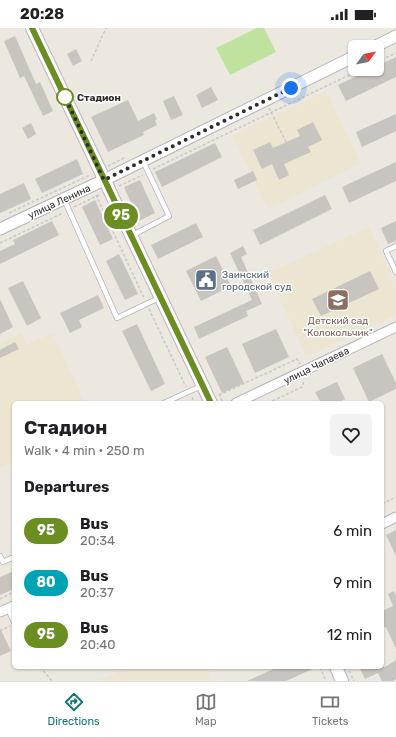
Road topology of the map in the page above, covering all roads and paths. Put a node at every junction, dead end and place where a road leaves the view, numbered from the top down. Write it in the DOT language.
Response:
graph roads {
  1 [pos="32,28"];
  2 [pos="106,28"];
  3 [pos="396,36"];
  4 [pos="384,42"];
  5 [pos="396,53"];
  6 [pos="384,59"];
  7 [pos="348,60"];
  8 [pos="91,62"];
  9 [pos="348,76"];
  10 [pos="265,101"];
  11 [pos="271,113"];
  12 [pos="286,142"];
  13 [pos="143,161"];
  14 [pos="148,172"];
  15 [pos="104,180"];
  16 [pos="64,199"];
  17 [pos="68,210"];
  18 [pos="7,214"];
  19 [pos="0,229"];
  20 [pos="131,236"];
  21 [pos="0,243"];
  22 [pos="396,246"];
  23 [pos="396,272"];
  24 [pos="160,297"];
  25 [pos="396,327"];
  26 [pos="300,364"];
  27 [pos="303,381"];
  28 [pos="203,385"];
  29 [pos="215,399"];
  30 [pos="168,401"];
  31 [pos="240,401"];
  32 [pos="272,401"];
  33 [pos="396,497"];
  34 [pos="384,503"];
  35 [pos="396,517"];
  36 [pos="384,523"];
  37 [pos="0,556"];
  38 [pos="12,558"];
  39 [pos="12,593"];
  40 [pos="0,599"];
  41 [pos="7,609"];
  42 [pos="12,618"];
  43 [pos="12,626"];
  44 [pos="0,631"];
  45 [pos="42,669"];
  46 [pos="321,669"];
  47 [pos="337,669"];
  48 [pos="349,669"];
  49 [pos="52,681"];
  50 [pos="326,681"];
  51 [pos="342,681"];
  52 [pos="354,681"];
  1 -- 15 [label="main road"];
  2 -- 8 [label="path"];
  3 -- 4 [label="street"];
  5 -- 6 [label="path"];
  7 -- 10 [label="street, улица Ленина"];
  9 -- 11 [label="path"];
  10 -- 11 [label="path"];
  10 -- 13 [label="street, улица Ленина"];
  11 -- 12 [label="path"];
  11 -- 14 [label="path"];
  13 -- 14 [label="lane"];
  13 -- 15 [label="street, улица Ленина"];
  14 -- 15 [label="path"];
  14 -- 20 [label="lane"];
  15 -- 16 [label="street, улица Ленина"];
  15 -- 17 [label="path"];
  15 -- 18 [label="path"];
  15 -- 20 [label="main road"];
  16 -- 17 [label="lane"];
  16 -- 19 [label="street, улица Ленина"];
  17 -- 21 [label="path"];
  17 -- 24 [label="lane"];
  20 -- 24 [label="main road"];
  22 -- 23 [label="lane"];
  24 -- 28 [label="main road"];
  25 -- 31 [label="street, улица Чапаева"];
  26 -- 29 [label="path"];
  27 -- 32 [label="path"];
  28 -- 29 [label="main road"];
  28 -- 30 [label="lane"];
  33 -- 34 [label="path"];
  35 -- 36 [label="street"];
  37 -- 38 [label="lane"];
  39 -- 40 [label="path"];
  41 -- 42 [label="lane"];
  43 -- 44 [label="path"];
  45 -- 49 [label="path"];
  46 -- 50 [label="path"];
  47 -- 51 [label="main road"];
  48 -- 52 [label="path"];
}
